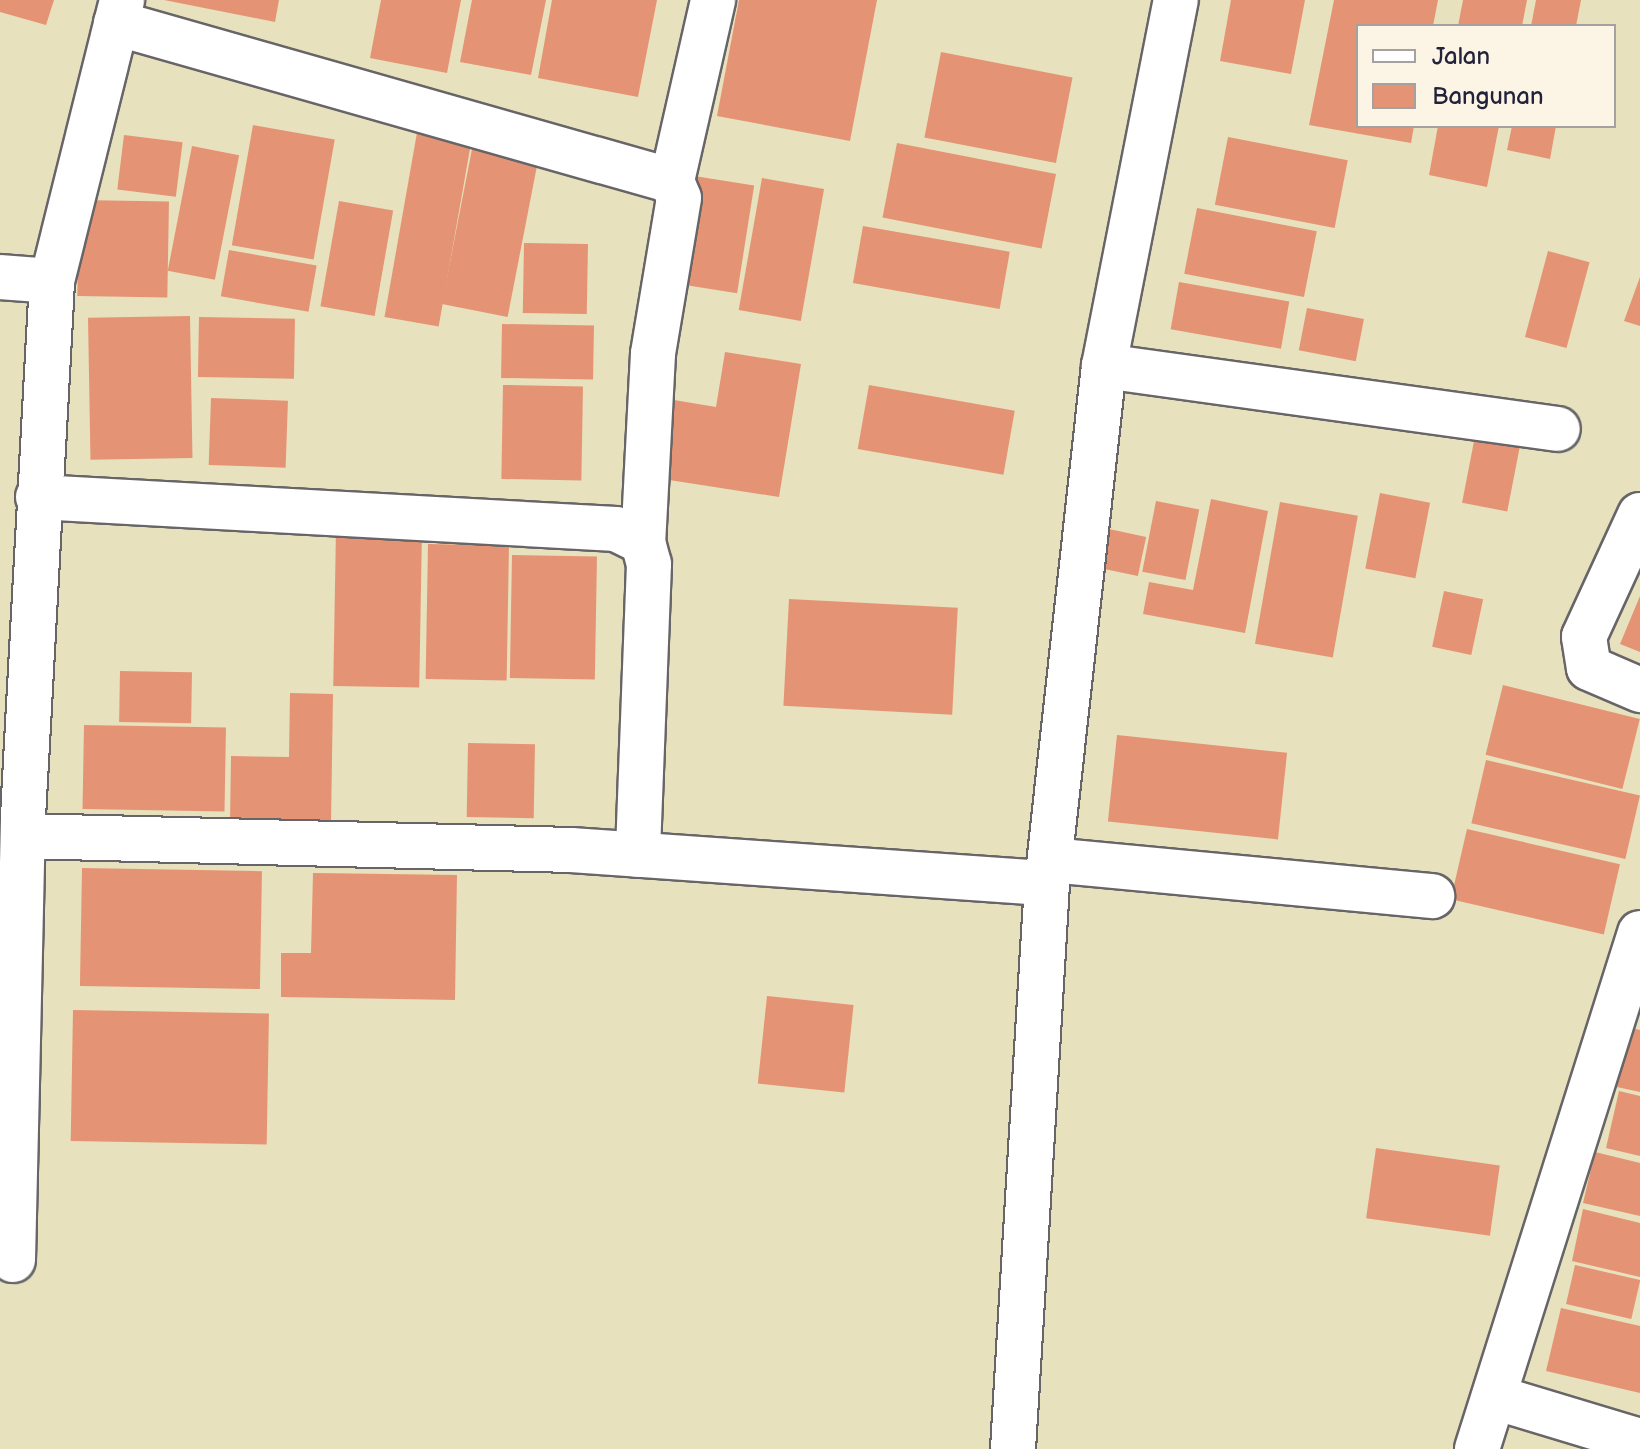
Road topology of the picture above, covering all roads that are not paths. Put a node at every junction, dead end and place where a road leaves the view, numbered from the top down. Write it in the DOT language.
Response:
graph roads {
  1 [pos="713,0"];
  2 [pos="1176,0"];
  3 [pos="119,12"];
  4 [pos="672,181"];
  5 [pos="0,277"];
  6 [pos="52,281"];
  7 [pos="1104,366"];
  8 [pos="1558,429"];
  9 [pos="38,497"];
  10 [pos="1640,515"];
  11 [pos="643,542"];
  12 [pos="1640,690"];
  13 [pos="23,836"];
  14 [pos="638,855"];
  15 [pos="1048,871"];
  16 [pos="1432,896"];
  17 [pos="1640,933"];
  18 [pos="13,1260"];
  19 [pos="1494,1397"];
  20 [pos="1640,1441"];
  21 [pos="1013,1449"];
  22 [pos="1477,1449"];
  1 -- 4 [label="street"];
  2 -- 7 [label="street"];
  3 -- 4 [label="street"];
  3 -- 6 [label="street"];
  4 -- 11 [label="street"];
  5 -- 6 [label="street"];
  6 -- 9 [label="street"];
  7 -- 8 [label="street"];
  7 -- 15 [label="street"];
  9 -- 11 [label="street"];
  9 -- 13 [label="street"];
  10 -- 12 [label="street"];
  11 -- 14 [label="street"];
  13 -- 14 [label="street"];
  13 -- 18 [label="street"];
  14 -- 15 [label="street"];
  15 -- 16 [label="street"];
  15 -- 21 [label="street"];
  17 -- 19 [label="street"];
  19 -- 20 [label="street"];
  19 -- 22 [label="street"];
}
